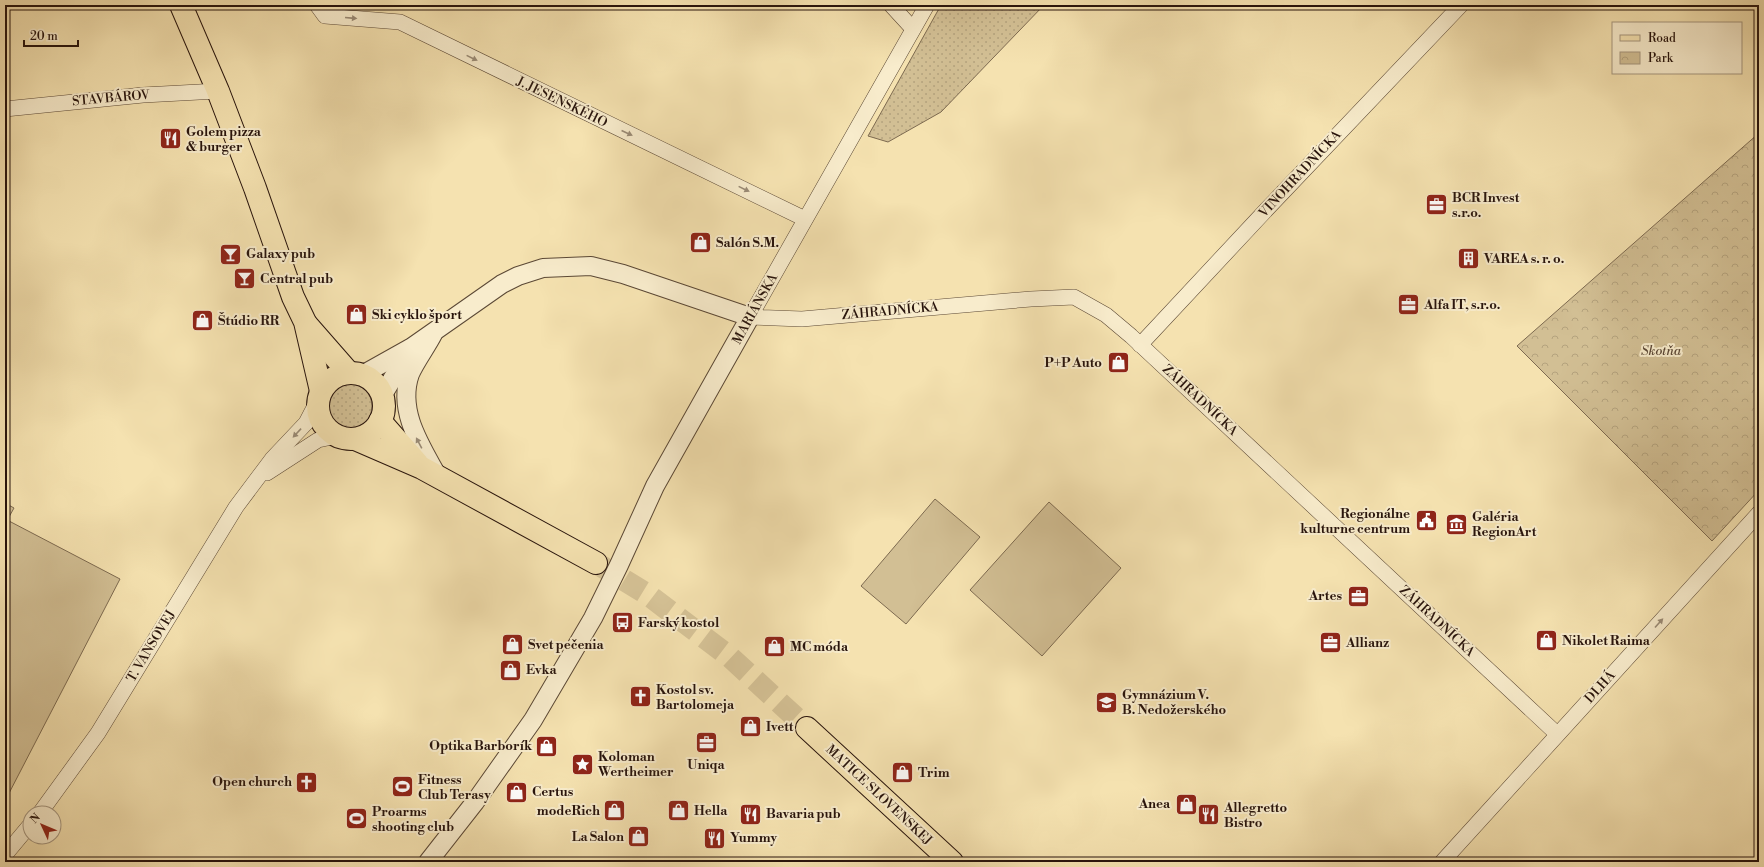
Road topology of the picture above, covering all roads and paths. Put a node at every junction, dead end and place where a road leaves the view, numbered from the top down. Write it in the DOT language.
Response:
graph roads {
  1 [pos="182,5"];
  2 [pos="317,5"];
  3 [pos="891,5"];
  4 [pos="927,5"];
  5 [pos="1461,5"];
  6 [pos="913,29"];
  7 [pos="218,91"];
  8 [pos="5,108"];
  9 [pos="805,219"];
  10 [pos="750,317"];
  11 [pos="304,322"];
  12 [pos="434,332"];
  13 [pos="1140,345"];
  14 [pos="412,347"];
  15 [pos="355,374"];
  16 [pos="320,396"];
  17 [pos="382,396"];
  18 [pos="380,421"];
  19 [pos="346,438"];
  20 [pos="430,473"];
  21 [pos="259,478"];
  22 [pos="1759,513"];
  23 [pos="596,563"];
  24 [pos="807,728"];
  25 [pos="1557,734"];
  26 [pos="46,805"];
  27 [pos="22,834"];
  28 [pos="5,854"];
  29 [pos="428,862"];
  30 [pos="952,862"];
  31 [pos="1442,862"];
  1 -- 7 [label="main road"];
  2 -- 9 [label="street, J. JESENSKÉHO, one-way"];
  3 -- 6 [label="street"];
  4 -- 6 [label="street, MARIÁNSKA"];
  5 -- 13 [label="street, VINOHRADNÍCKA"];
  6 -- 9 [label="street, MARIÁNSKA"];
  7 -- 8 [label="street, STAVBÁROV"];
  7 -- 11 [label="main road"];
  9 -- 10 [label="street, MARIÁNSKA"];
  10 -- 12 [label="street"];
  10 -- 13 [label="street, ZÁHRADNÍCKA"];
  10 -- 29 [label="street, MARIÁNSKA"];
  11 -- 15 [label="main road"];
  11 -- 16 [label="main road"];
  12 -- 14 [label="street"];
  20 -- 12 [label="street, one-way"];
  13 -- 25 [label="street, ZÁHRADNÍCKA"];
  14 -- 15 [label="street"];
  14 -- 17 [label="street"];
  15 -- 16 [label="main road"];
  15 -- 17 [label="main road"];
  16 -- 19 [label="main road"];
  16 -- 21 [label="street, T. VANSOVEJ, one-way"];
  17 -- 18 [label="main road"];
  18 -- 19 [label="main road"];
  18 -- 20 [label="main road"];
  19 -- 20 [label="main road"];
  19 -- 21 [label="street, T. VANSOVEJ"];
  20 -- 23 [label="main road"];
  21 -- 26 [label="street, T. VANSOVEJ"];
  25 -- 22 [label="street, DLHÁ, one-way"];
  24 -- 30 [label="main road, MATICE SLOVENSKEJ"];
  25 -- 31 [label="street, DLHÁ"];
  27 -- 28 [label="street"];
}
